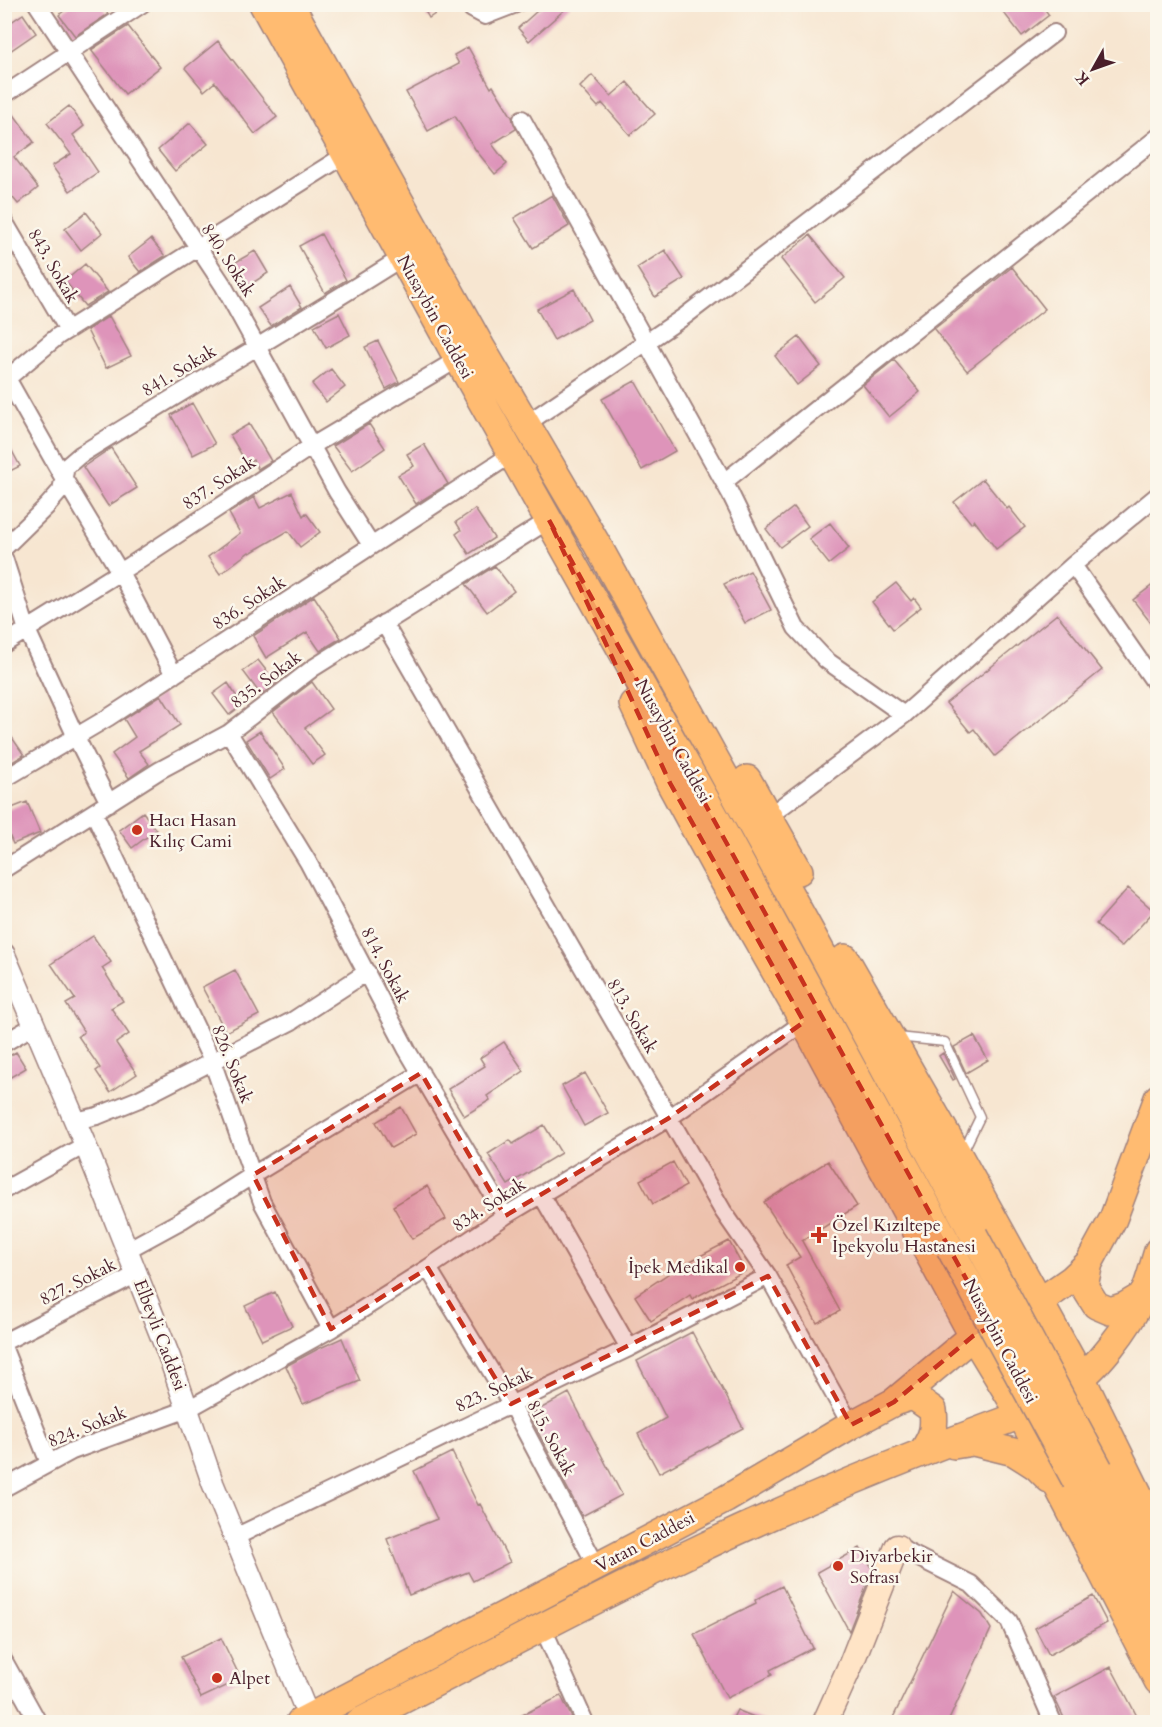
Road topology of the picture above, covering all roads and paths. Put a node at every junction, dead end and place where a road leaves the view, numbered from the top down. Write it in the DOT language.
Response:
graph roads {
  1 [pos="37,4"];
  2 [pos="142,4"];
  3 [pos="263,4"];
  4 [pos="290,4"];
  5 [pos="469,4"];
  6 [pos="516,4"];
  7 [pos="1054,33"];
  8 [pos="70,54"];
  9 [pos="4,95"];
  10 [pos="522,119"];
  11 [pos="1158,137"];
  12 [pos="345,155"];
  13 [pos="4,221"];
  14 [pos="198,249"];
  15 [pos="403,257"];
  16 [pos="68,330"];
  17 [pos="647,343"];
  18 [pos="257,346"];
  19 [pos="458,359"];
  20 [pos="6,377"];
  21 [pos="526,424"];
  22 [pos="312,446"];
  23 [pos="512,454"];
  24 [pos="64,478"];
  25 [pos="724,482"];
  26 [pos="1158,495"];
  27 [pos="549,520"];
  28 [pos="371,545"];
  29 [pos="598,546"];
  30 [pos="4,548"];
  31 [pos="4,558"];
  32 [pos="1073,565"];
  33 [pos="120,572"];
  34 [pos="384,623"];
  35 [pos="27,630"];
  36 [pos="4,644"];
  37 [pos="174,675"];
  38 [pos="1158,687"];
  39 [pos="904,715"];
  40 [pos="229,733"];
  41 [pos="76,737"];
  42 [pos="4,779"];
  43 [pos="110,803"];
  44 [pos="94,813"];
  45 [pos="769,816"];
  46 [pos="4,869"];
  47 [pos="4,954"];
  48 [pos="367,972"];
  49 [pos="804,1022"];
  50 [pos="35,1026"];
  51 [pos="891,1036"];
  52 [pos="4,1043"];
  53 [pos="212,1061"];
  54 [pos="421,1074"];
  55 [pos="1158,1098"];
  56 [pos="669,1118"];
  57 [pos="75,1121"];
  58 [pos="85,1145"];
  59 [pos="960,1158"];
  60 [pos="253,1175"];
  61 [pos="4,1190"];
  62 [pos="541,1194"];
  63 [pos="505,1216"];
  64 [pos="127,1250"];
  65 [pos="1158,1251"];
  66 [pos="1089,1263"];
  67 [pos="428,1268"];
  68 [pos="136,1274"];
  69 [pos="768,1276"];
  70 [pos="1144,1294"];
  71 [pos="1039,1302"];
  72 [pos="331,1329"];
  73 [pos="973,1336"];
  74 [pos="4,1342"];
  75 [pos="629,1348"];
  76 [pos="4,1349"];
  77 [pos="1082,1379"];
  78 [pos="894,1402"];
  79 [pos="511,1404"];
  80 [pos="188,1409"];
  81 [pos="1021,1415"];
  82 [pos="850,1425"];
  83 [pos="923,1451"];
  84 [pos="49,1463"];
  85 [pos="1078,1480"];
  86 [pos="4,1488"];
  87 [pos="1158,1533"];
  88 [pos="235,1537"];
  89 [pos="897,1547"];
  90 [pos="597,1567"];
  91 [pos="1158,1581"];
  92 [pos="543,1628"];
  93 [pos="1158,1636"];
  94 [pos="4,1661"];
  95 [pos="1158,1681"];
  96 [pos="305,1720"];
  97 [pos="38,1722"];
  98 [pos="359,1722"];
  99 [pos="585,1722"];
  100 [pos="825,1722"];
  101 [pos="1053,1722"];
  1 -- 8 [label="street, 840. Sokak"];
  2 -- 8 [label="street"];
  3 -- 12 [label="highway, Nusaybin Caddesi"];
  4 -- 21 [label="highway, Nusaybin Caddesi"];
  5 -- 6 [label="street"];
  7 -- 17 [label="street"];
  8 -- 9 [label="street"];
  8 -- 14 [label="street, 840. Sokak"];
  10 -- 17 [label="street"];
  11 -- 25 [label="street"];
  12 -- 14 [label="street"];
  12 -- 15 [label="highway, Nusaybin Caddesi"];
  13 -- 16 [label="street, 843. Sokak"];
  14 -- 16 [label="street"];
  14 -- 18 [label="street, 840. Sokak"];
  15 -- 18 [label="street, 841. Sokak"];
  15 -- 19 [label="highway, Nusaybin Caddesi"];
  16 -- 20 [label="street"];
  17 -- 21 [label="street"];
  17 -- 25 [label="street"];
  18 -- 22 [label="street, 840. Sokak"];
  18 -- 24 [label="street, 841. Sokak"];
  19 -- 22 [label="street, 837. Sokak"];
  19 -- 23 [label="highway, Nusaybin Caddesi"];
  20 -- 24 [label="street"];
  21 -- 29 [label="highway, Nusaybin Caddesi"];
  22 -- 28 [label="street, 840. Sokak"];
  22 -- 33 [label="street, 837. Sokak"];
  23 -- 27 [label="highway, Nusaybin Caddesi"];
  23 -- 28 [label="street, 836. Sokak"];
  24 -- 30 [label="street, 841. Sokak"];
  24 -- 33 [label="street"];
  25 -- 39 [label="street"];
  26 -- 32 [label="street"];
  27 -- 34 [label="street, 835. Sokak"];
  27 -- 49 [label="highway"];
  27 -- 85 [label="highway, Nusaybin Caddesi, bridge"];
  28 -- 37 [label="street, 836. Sokak"];
  29 -- 45 [label="highway"];
  29 -- 85 [label="highway, Nusaybin Caddesi, bridge"];
  31 -- 35 [label="street"];
  32 -- 38 [label="street"];
  32 -- 39 [label="street"];
  33 -- 35 [label="street, 837. Sokak"];
  33 -- 37 [label="street"];
  34 -- 40 [label="street, 835. Sokak"];
  34 -- 56 [label="street, 813. Sokak"];
  35 -- 36 [label="street, 837. Sokak"];
  35 -- 41 [label="street"];
  37 -- 41 [label="street, 836. Sokak"];
  39 -- 45 [label="street"];
  40 -- 43 [label="street, 835. Sokak"];
  40 -- 48 [label="street, 814. Sokak"];
  41 -- 42 [label="street, 836. Sokak"];
  41 -- 43 [label="street"];
  43 -- 44 [label="street, 835. Sokak"];
  44 -- 46 [label="street, 835. Sokak"];
  44 -- 53 [label="street, 826. Sokak"];
  45 -- 51 [label="highway"];
  47 -- 50 [label="street, Elbeyli Caddesi"];
  48 -- 53 [label="street"];
  48 -- 54 [label="street, 814. Sokak"];
  49 -- 56 [label="street, 834. Sokak"];
  49 -- 73 [label="highway"];
  50 -- 52 [label="street"];
  50 -- 57 [label="street, Elbeyli Caddesi"];
  51 -- 59 [label="highway"];
  51 -- 59 [label="lane"];
  53 -- 57 [label="street"];
  53 -- 60 [label="street, 826. Sokak"];
  54 -- 60 [label="street"];
  54 -- 63 [label="street, 814. Sokak"];
  55 -- 66 [label="highway"];
  56 -- 62 [label="street, 834. Sokak"];
  56 -- 69 [label="street, 813. Sokak"];
  57 -- 58 [label="street, Elbeyli Caddesi"];
  58 -- 61 [label="street"];
  58 -- 64 [label="street, Elbeyli Caddesi"];
  59 -- 71 [label="highway"];
  60 -- 64 [label="street"];
  60 -- 72 [label="street, 826. Sokak"];
  62 -- 63 [label="street, 834. Sokak"];
  62 -- 75 [label="street"];
  63 -- 67 [label="street, 834. Sokak"];
  64 -- 68 [label="street, Elbeyli Caddesi"];
  65 -- 70 [label="highway, Vatan Caddesi"];
  66 -- 70 [label="highway"];
  66 -- 71 [label="highway, Vatan Caddesi"];
  67 -- 72 [label="street, 834. Sokak"];
  67 -- 79 [label="street, 815. Sokak"];
  68 -- 74 [label="street, 827. Sokak"];
  68 -- 80 [label="street, Elbeyli Caddesi"];
  69 -- 75 [label="street, 823. Sokak"];
  69 -- 82 [label="street, 813. Sokak"];
  70 -- 77 [label="highway, Vatan Caddesi"];
  71 -- 73 [label="highway, Vatan Caddesi"];
  71 -- 77 [label="highway"];
  72 -- 80 [label="street, 834. Sokak"];
  73 -- 78 [label="highway, Vatan Caddesi"];
  73 -- 81 [label="highway"];
  75 -- 79 [label="street, 823. Sokak"];
  76 -- 84 [label="street"];
  77 -- 81 [label="highway, Vatan Caddesi"];
  77 -- 87 [label="highway"];
  78 -- 82 [label="highway, Vatan Caddesi"];
  78 -- 83 [label="highway"];
  79 -- 88 [label="street, 823. Sokak"];
  79 -- 90 [label="street, 815. Sokak"];
  80 -- 84 [label="street, 824. Sokak"];
  80 -- 88 [label="street, Elbeyli Caddesi"];
  81 -- 83 [label="highway, Vatan Caddesi"];
  81 -- 85 [label="highway"];
  82 -- 90 [label="highway, Vatan Caddesi"];
  83 -- 85 [label="highway"];
  83 -- 92 [label="highway, Vatan Caddesi"];
  84 -- 86 [label="street, 824. Sokak"];
  85 -- 91 [label="highway"];
  85 -- 93 [label="highway"];
  85 -- 95 [label="highway"];
  88 -- 96 [label="street, Elbeyli Caddesi"];
  89 -- 100 [label="main road"];
  89 -- 101 [label="street"];
  90 -- 96 [label="highway, Vatan Caddesi"];
  92 -- 98 [label="highway, Vatan Caddesi"];
  92 -- 99 [label="street"];
  94 -- 97 [label="street"];
}
